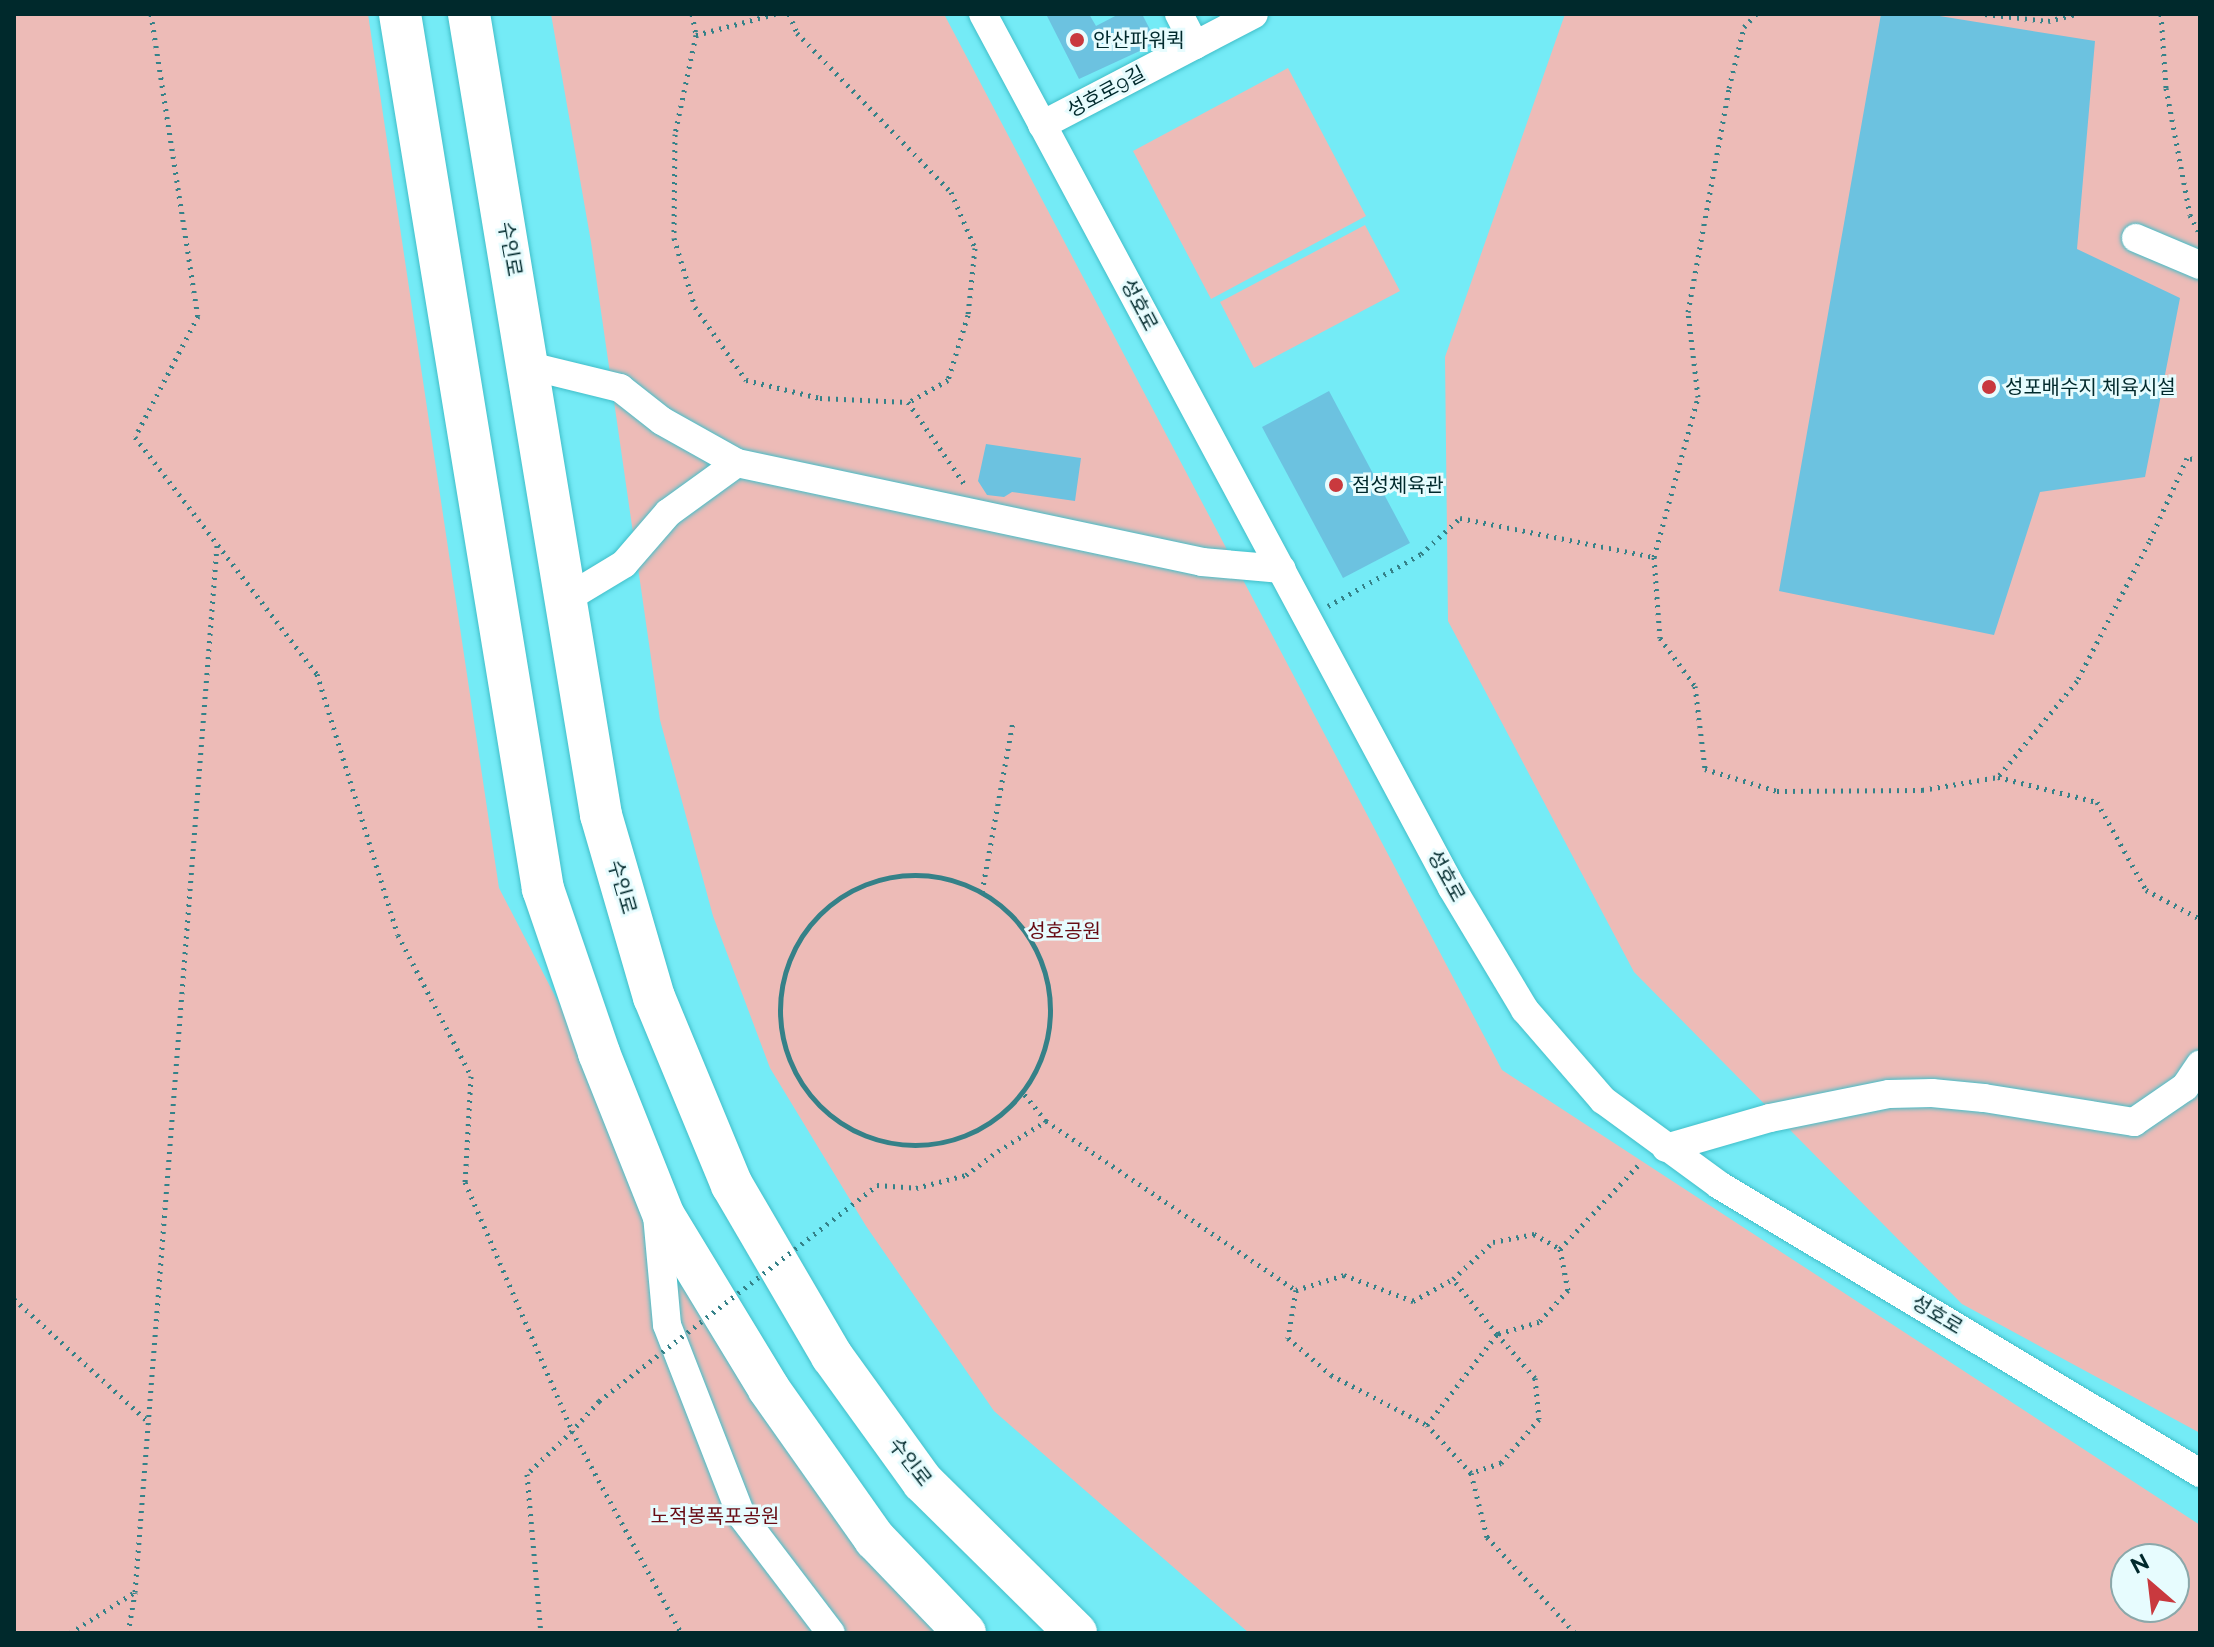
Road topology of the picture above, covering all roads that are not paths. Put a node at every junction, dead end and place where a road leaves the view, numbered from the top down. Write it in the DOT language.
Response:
graph roads {
  1 [pos="400,14"];
  2 [pos="469,14"];
  3 [pos="983,14"];
  4 [pos="1179,14"];
  5 [pos="1254,14"];
  6 [pos="1195,45"];
  7 [pos="1042,125"];
  8 [pos="2136,238"];
  9 [pos="2200,265"];
  10 [pos="530,366"];
  11 [pos="737,463"];
  12 [pos="1282,569"];
  13 [pos="566,599"];
  14 [pos="2200,1065"];
  15 [pos="1663,1146"];
  16 [pos="655,1194"];
  17 [pos="2200,1473"];
  18 [pos="1067,1624"];
  19 [pos="831,1633"];
  20 [pos="965,1633"];
  21 [pos="1095,1633"];
  1 -- 16 [label="highway"];
  2 -- 10 [label="highway, 수인로"];
  3 -- 7 [label="street, 성호로"];
  4 -- 6 [label="street"];
  5 -- 6 [label="street, 성호로9길"];
  6 -- 7 [label="street, 성호로9길"];
  7 -- 12 [label="street, 성호로"];
  8 -- 9 [label="street"];
  10 -- 11 [label="street"];
  10 -- 13 [label="highway, 수인로"];
  11 -- 12 [label="street"];
  11 -- 13 [label="street"];
  12 -- 15 [label="street, 성호로"];
  13 -- 18 [label="highway, 수인로"];
  14 -- 15 [label="street"];
  15 -- 17 [label="street, 성호로"];
  16 -- 19 [label="street"];
  16 -- 20 [label="highway"];
  18 -- 21 [label="highway, 수인로"];
}
